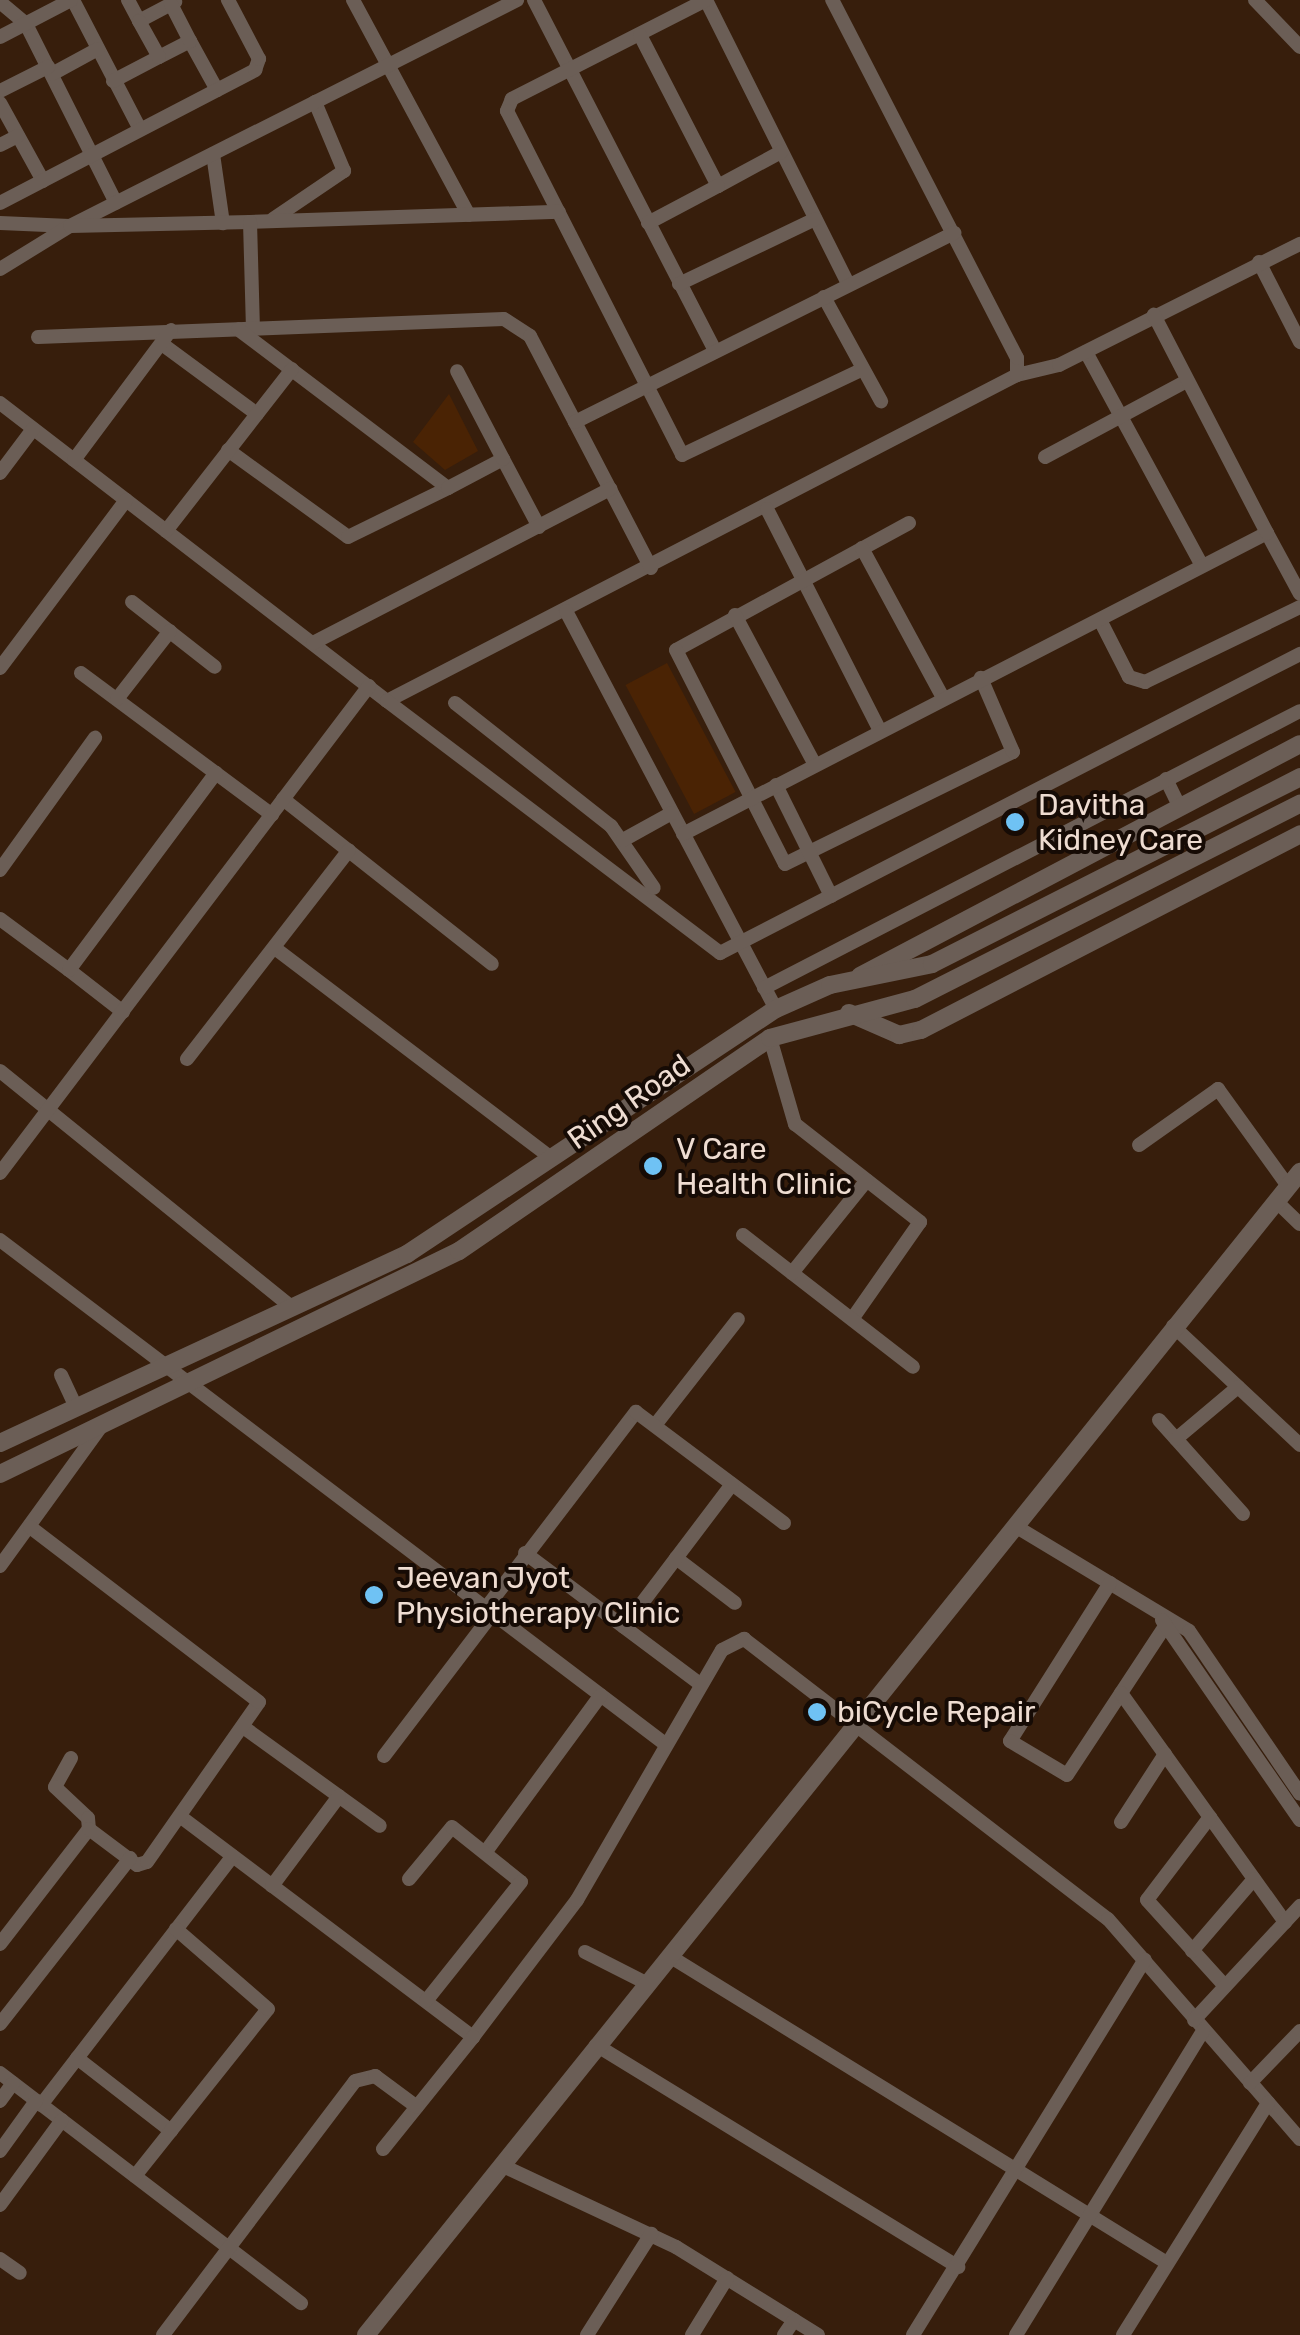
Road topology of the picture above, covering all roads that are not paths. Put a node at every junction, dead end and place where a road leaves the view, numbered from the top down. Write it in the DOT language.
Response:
graph roads {
  1 [pos="72,0"];
  2 [pos="128,0"];
  3 [pos="228,0"];
  4 [pos="352,0"];
  5 [pos="517,0"];
  6 [pos="534,0"];
  7 [pos="832,0"];
  8 [pos="1255,0"];
  9 [pos="705,1"];
  10 [pos="0,2"];
  11 [pos="175,2"];
  12 [pos="139,21"];
  13 [pos="26,24"];
  14 [pos="640,35"];
  15 [pos="0,37"];
  16 [pos="190,41"];
  17 [pos="1300,47"];
  18 [pos="98,49"];
  19 [pos="159,56"];
  20 [pos="386,66"];
  21 [pos="50,71"];
  22 [pos="570,71"];
  23 [pos="114,81"];
  24 [pos="216,90"];
  25 [pos="0,91"];
  26 [pos="0,102"];
  27 [pos="315,102"];
  28 [pos="140,130"];
  29 [pos="18,136"];
  30 [pos="0,146"];
  31 [pos="781,152"];
  32 [pos="213,154"];
  33 [pos="92,156"];
  34 [pos="43,181"];
  35 [pos="718,186"];
  36 [pos="0,203"];
  37 [pos="116,203"];
  38 [pos="559,212"];
  39 [pos="468,215"];
  40 [pos="272,219"];
  41 [pos="815,219"];
  42 [pos="250,222"];
  43 [pos="0,223"];
  44 [pos="223,223"];
  45 [pos="648,223"];
  46 [pos="70,226"];
  47 [pos="954,233"];
  48 [pos="1300,244"];
  49 [pos="1259,262"];
  50 [pos="0,269"];
  51 [pos="679,284"];
  52 [pos="848,284"];
  53 [pos="824,297"];
  54 [pos="1154,315"];
  55 [pos="245,328"];
  56 [pos="170,330"];
  57 [pos="38,337"];
  58 [pos="1300,342"];
  59 [pos="162,344"];
  60 [pos="716,351"];
  61 [pos="1086,352"];
  62 [pos="292,369"];
  63 [pos="864,369"];
  64 [pos="457,371"];
  65 [pos="1017,376"];
  66 [pos="1188,382"];
  67 [pos="648,385"];
  68 [pos="881,401"];
  69 [pos="0,404"];
  70 [pos="257,414"];
  71 [pos="1125,414"];
  72 [pos="575,422"];
  73 [pos="34,429"];
  74 [pos="228,450"];
  75 [pos="1045,458"];
  76 [pos="503,459"];
  77 [pos="74,460"];
  78 [pos="0,474"];
  79 [pos="448,488"];
  80 [pos="610,490"];
  81 [pos="126,500"];
  82 [pos="768,509"];
  83 [pos="909,523"];
  84 [pos="539,527"];
  85 [pos="166,531"];
  86 [pos="1267,533"];
  87 [pos="862,548"];
  88 [pos="1201,564"];
  89 [pos="651,568"];
  90 [pos="802,580"];
  91 [pos="1300,594"];
  92 [pos="132,602"];
  93 [pos="1300,607"];
  94 [pos="566,611"];
  95 [pos="735,614"];
  96 [pos="1100,620"];
  97 [pos="170,631"];
  98 [pos="313,643"];
  99 [pos="1300,654"];
  100 [pos="216,667"];
  101 [pos="0,668"];
  102 [pos="81,673"];
  103 [pos="980,678"];
  104 [pos="369,686"];
  105 [pos="943,698"];
  106 [pos="116,699"];
  107 [pos="388,700"];
  108 [pos="455,702"];
  109 [pos="1300,711"];
  110 [pos="880,730"];
  111 [pos="95,738"];
  112 [pos="1300,744"];
  113 [pos="815,764"];
  114 [pos="216,774"];
  115 [pos="1300,777"];
  116 [pos="1166,779"];
  117 [pos="776,785"];
  118 [pos="284,799"];
  119 [pos="750,799"];
  120 [pos="1300,804"];
  121 [pos="1179,806"];
  122 [pos="272,814"];
  123 [pos="672,814"];
  124 [pos="682,834"];
  125 [pos="1300,834"];
  126 [pos="624,840"];
  127 [pos="350,850"];
  128 [pos="811,856"];
  129 [pos="0,870"];
  130 [pos="654,888"];
  131 [pos="831,896"];
  132 [pos="0,919"];
  133 [pos="741,944"];
  134 [pos="276,949"];
  135 [pos="492,964"];
  136 [pos="69,970"];
  137 [pos="851,980"];
  138 [pos="764,988"];
  139 [pos="776,1009"];
  140 [pos="124,1012"];
  141 [pos="848,1013"];
  142 [pos="770,1038"];
  143 [pos="187,1060"];
  144 [pos="0,1071"];
  145 [pos="49,1109"];
  146 [pos="1139,1145"];
  147 [pos="550,1157"];
  148 [pos="0,1172"];
  149 [pos="866,1180"];
  150 [pos="1288,1186"];
  151 [pos="1300,1224"];
  152 [pos="743,1235"];
  153 [pos="0,1240"];
  154 [pos="792,1274"];
  155 [pos="293,1308"];
  156 [pos="738,1319"];
  157 [pos="852,1319"];
  158 [pos="1173,1326"];
  159 [pos="165,1365"];
  160 [pos="913,1367"];
  161 [pos="61,1375"];
  162 [pos="182,1380"];
  163 [pos="1238,1387"];
  164 [pos="76,1407"];
  165 [pos="107,1418"];
  166 [pos="1159,1420"];
  167 [pos="656,1424"];
  168 [pos="1176,1439"];
  169 [pos="0,1443"];
  170 [pos="1300,1445"];
  171 [pos="0,1474"];
  172 [pos="732,1484"];
  173 [pos="1243,1514"];
  174 [pos="784,1523"];
  175 [pos="1015,1526"];
  176 [pos="30,1527"];
  177 [pos="525,1553"];
  178 [pos="676,1558"];
  179 [pos="0,1566"];
  180 [pos="1110,1583"];
  181 [pos="736,1603"];
  182 [pos="489,1611"];
  183 [pos="1156,1611"];
  184 [pos="1166,1625"];
  185 [pos="624,1627"];
  186 [pos="700,1684"];
  187 [pos="1230,1690"];
  188 [pos="1121,1693"];
  189 [pos="601,1695"];
  190 [pos="1216,1700"];
  191 [pos="860,1726"];
  192 [pos="246,1728"];
  193 [pos="664,1743"];
  194 [pos="1164,1754"];
  195 [pos="384,1756"];
  196 [pos="70,1758"];
  197 [pos="1289,1779"];
  198 [pos="1300,1794"];
  199 [pos="340,1796"];
  200 [pos="180,1816"];
  201 [pos="1210,1817"];
  202 [pos="1300,1820"];
  203 [pos="1120,1822"];
  204 [pos="380,1826"];
  205 [pos="89,1830"];
  206 [pos="486,1850"];
  207 [pos="232,1856"];
  208 [pos="130,1858"];
  209 [pos="1254,1878"];
  210 [pos="408,1879"];
  211 [pos="272,1886"];
  212 [pos="1300,1906"];
  213 [pos="1285,1922"];
  214 [pos="176,1930"];
  215 [pos="0,1944"];
  216 [pos="1192,1951"];
  217 [pos="584,1952"];
  218 [pos="671,1957"];
  219 [pos="1145,1960"];
  220 [pos="648,1984"];
  221 [pos="1225,1986"];
  222 [pos="426,2001"];
  223 [pos="0,2024"];
  224 [pos="1199,2025"];
  225 [pos="1300,2032"];
  226 [pos="473,2037"];
  227 [pos="596,2045"];
  228 [pos="78,2058"];
  229 [pos="0,2073"];
  230 [pos="1250,2082"];
  231 [pos="13,2083"];
  232 [pos="0,2101"];
  233 [pos="39,2103"];
  234 [pos="1268,2103"];
  235 [pos="417,2107"];
  236 [pos="62,2120"];
  237 [pos="172,2132"];
  238 [pos="1300,2139"];
  239 [pos="383,2149"];
  240 [pos="0,2151"];
  241 [pos="501,2165"];
  242 [pos="1017,2172"];
  243 [pos="135,2176"];
  244 [pos="0,2205"];
  245 [pos="1089,2216"];
  246 [pos="651,2234"];
  247 [pos="228,2247"];
  248 [pos="0,2258"];
  249 [pos="1167,2263"];
  250 [pos="958,2267"];
  251 [pos="20,2273"];
  252 [pos="727,2278"];
  253 [pos="301,2303"];
  254 [pos="794,2320"];
  255 [pos="163,2335"];
  256 [pos="366,2335"];
  257 [pos="587,2335"];
  258 [pos="692,2335"];
  259 [pos="784,2335"];
  260 [pos="818,2335"];
  261 [pos="914,2335"];
  262 [pos="1016,2335"];
  263 [pos="1123,2335"];
  1 -- 13 [label="street"];
  1 -- 18 [label="street"];
  2 -- 12 [label="street"];
  3 -- 24 [label="street"];
  4 -- 20 [label="street"];
  5 -- 20 [label="street"];
  6 -- 22 [label="street"];
  7 -- 47 [label="street"];
  8 -- 17 [label="street"];
  9 -- 14 [label="street"];
  9 -- 31 [label="street"];
  10 -- 13 [label="street"];
  11 -- 12 [label="street"];
  11 -- 16 [label="street"];
  12 -- 19 [label="street"];
  13 -- 15 [label="street"];
  13 -- 21 [label="street"];
  14 -- 22 [label="street"];
  14 -- 35 [label="street"];
  16 -- 19 [label="street"];
  16 -- 24 [label="street"];
  18 -- 21 [label="street"];
  18 -- 23 [label="street"];
  19 -- 23 [label="street"];
  20 -- 27 [label="street"];
  20 -- 39 [label="street"];
  21 -- 25 [label="street"];
  21 -- 33 [label="street"];
  22 -- 38 [label="street"];
  22 -- 45 [label="street"];
  23 -- 28 [label="street"];
  24 -- 28 [label="street"];
  26 -- 29 [label="street"];
  27 -- 32 [label="street"];
  27 -- 40 [label="street"];
  28 -- 33 [label="street"];
  29 -- 30 [label="street"];
  29 -- 34 [label="street"];
  31 -- 35 [label="street"];
  31 -- 41 [label="street"];
  32 -- 37 [label="street"];
  32 -- 44 [label="street"];
  33 -- 34 [label="street"];
  33 -- 37 [label="street"];
  34 -- 36 [label="street"];
  35 -- 45 [label="street"];
  37 -- 46 [label="street"];
  38 -- 39 [label="street"];
  38 -- 67 [label="street"];
  39 -- 40 [label="street"];
  40 -- 42 [label="street"];
  41 -- 51 [label="street"];
  41 -- 52 [label="street"];
  42 -- 44 [label="street"];
  42 -- 55 [label="street"];
  43 -- 46 [label="street"];
  44 -- 46 [label="street"];
  45 -- 51 [label="street"];
  46 -- 50 [label="street"];
  47 -- 52 [label="street"];
  47 -- 65 [label="street"];
  48 -- 49 [label="street"];
  49 -- 54 [label="street"];
  49 -- 58 [label="street"];
  51 -- 60 [label="street"];
  52 -- 53 [label="street"];
  53 -- 60 [label="street"];
  53 -- 63 [label="street"];
  54 -- 61 [label="street"];
  54 -- 66 [label="street"];
  55 -- 56 [label="street"];
  55 -- 62 [label="street"];
  55 -- 72 [label="street"];
  56 -- 57 [label="street"];
  56 -- 59 [label="street"];
  59 -- 70 [label="street"];
  59 -- 77 [label="street"];
  60 -- 67 [label="street"];
  61 -- 65 [label="street"];
  61 -- 71 [label="street"];
  62 -- 70 [label="street"];
  62 -- 79 [label="street"];
  63 -- 67 [label="street"];
  63 -- 68 [label="street"];
  64 -- 76 [label="street"];
  65 -- 82 [label="street"];
  66 -- 71 [label="street"];
  66 -- 86 [label="street"];
  67 -- 72 [label="street"];
  69 -- 73 [label="street"];
  70 -- 74 [label="street"];
  71 -- 75 [label="street"];
  71 -- 88 [label="street"];
  72 -- 80 [label="street"];
  73 -- 77 [label="street"];
  73 -- 78 [label="street"];
  74 -- 79 [label="street"];
  74 -- 85 [label="street"];
  76 -- 79 [label="street"];
  76 -- 84 [label="street"];
  77 -- 81 [label="street"];
  80 -- 84 [label="street"];
  80 -- 89 [label="street"];
  81 -- 85 [label="street"];
  81 -- 101 [label="street"];
  82 -- 89 [label="street"];
  82 -- 90 [label="street"];
  83 -- 87 [label="street"];
  84 -- 98 [label="street"];
  85 -- 98 [label="street"];
  86 -- 88 [label="street"];
  86 -- 91 [label="street"];
  87 -- 90 [label="street"];
  87 -- 105 [label="street"];
  88 -- 96 [label="street"];
  89 -- 94 [label="street"];
  90 -- 95 [label="street"];
  90 -- 110 [label="street"];
  92 -- 97 [label="street"];
  93 -- 96 [label="street"];
  94 -- 107 [label="street"];
  94 -- 123 [label="street"];
  95 -- 113 [label="street"];
  95 -- 119 [label="street"];
  96 -- 103 [label="street"];
  97 -- 100 [label="street"];
  97 -- 106 [label="street"];
  98 -- 104 [label="street"];
  99 -- 131 [label="street"];
  102 -- 106 [label="street"];
  103 -- 105 [label="street"];
  103 -- 128 [label="street"];
  104 -- 107 [label="street"];
  104 -- 118 [label="street"];
  105 -- 110 [label="street"];
  106 -- 114 [label="street"];
  107 -- 133 [label="street"];
  108 -- 126 [label="street"];
  109 -- 116 [label="street"];
  110 -- 113 [label="street"];
  111 -- 129 [label="street"];
  112 -- 121 [label="street"];
  113 -- 117 [label="street"];
  114 -- 122 [label="street"];
  114 -- 136 [label="street"];
  115 -- 137 [label="street, Ring Road"];
  116 -- 121 [label="street"];
  116 -- 138 [label="street"];
  117 -- 119 [label="street"];
  117 -- 128 [label="street"];
  118 -- 122 [label="street"];
  118 -- 127 [label="street"];
  119 -- 124 [label="street"];
  119 -- 128 [label="street"];
  120 -- 141 [label="street, Ring Road"];
  121 -- 137 [label="street"];
  122 -- 140 [label="street"];
  123 -- 124 [label="street"];
  123 -- 126 [label="street"];
  124 -- 133 [label="street"];
  125 -- 141 [label="street"];
  126 -- 130 [label="street"];
  127 -- 134 [label="street"];
  127 -- 135 [label="street"];
  128 -- 131 [label="street"];
  131 -- 133 [label="street"];
  132 -- 136 [label="street"];
  133 -- 138 [label="street"];
  134 -- 143 [label="street"];
  134 -- 147 [label="street"];
  136 -- 140 [label="street"];
  137 -- 139 [label="street, Ring Road"];
  138 -- 139 [label="street"];
  139 -- 147 [label="street, Ring Road"];
  140 -- 145 [label="street"];
  141 -- 142 [label="street, Ring Road"];
  142 -- 149 [label="street"];
  142 -- 162 [label="street, Ring Road"];
  144 -- 145 [label="street"];
  145 -- 148 [label="street"];
  145 -- 155 [label="street"];
  146 -- 150 [label="street"];
  147 -- 155 [label="street, Ring Road"];
  149 -- 154 [label="street"];
  149 -- 157 [label="street"];
  150 -- 151 [label="street"];
  150 -- 158 [label="street"];
  152 -- 154 [label="street"];
  153 -- 159 [label="street"];
  154 -- 157 [label="street"];
  155 -- 159 [label="street, Ring Road"];
  156 -- 167 [label="street"];
  157 -- 160 [label="street"];
  158 -- 163 [label="street"];
  158 -- 175 [label="street"];
  159 -- 162 [label="street"];
  159 -- 164 [label="street, Ring Road"];
  161 -- 164 [label="street"];
  162 -- 165 [label="street, Ring Road"];
  162 -- 182 [label="street"];
  163 -- 168 [label="street"];
  163 -- 170 [label="street"];
  164 -- 169 [label="street, Ring Road"];
  165 -- 171 [label="street, Ring Road"];
  165 -- 176 [label="street"];
  166 -- 168 [label="street"];
  167 -- 172 [label="street"];
  167 -- 177 [label="street"];
  168 -- 173 [label="street"];
  172 -- 174 [label="street"];
  172 -- 178 [label="street"];
  175 -- 180 [label="street"];
  175 -- 191 [label="street"];
  176 -- 179 [label="street"];
  176 -- 192 [label="street"];
  177 -- 182 [label="street"];
  177 -- 185 [label="street"];
  178 -- 181 [label="street"];
  178 -- 185 [label="street"];
  180 -- 183 [label="street"];
  180 -- 188 [label="street"];
  182 -- 189 [label="street"];
  182 -- 195 [label="street"];
  183 -- 184 [label="street"];
  183 -- 187 [label="street"];
  184 -- 188 [label="street"];
  184 -- 190 [label="street"];
  185 -- 186 [label="street"];
  186 -- 191 [label="street"];
  186 -- 193 [label="street"];
  187 -- 190 [label="street"];
  187 -- 197 [label="street"];
  188 -- 194 [label="street"];
  189 -- 193 [label="street"];
  189 -- 206 [label="street"];
  190 -- 197 [label="street"];
  191 -- 218 [label="street"];
  191 -- 219 [label="street"];
  192 -- 199 [label="street"];
  192 -- 200 [label="street"];
  193 -- 226 [label="street"];
  194 -- 201 [label="street"];
  194 -- 203 [label="street"];
  196 -- 205 [label="street"];
  197 -- 198 [label="street"];
  197 -- 202 [label="street"];
  199 -- 204 [label="street"];
  199 -- 211 [label="street"];
  200 -- 207 [label="street"];
  200 -- 208 [label="street"];
  201 -- 209 [label="street"];
  201 -- 216 [label="street"];
  205 -- 208 [label="street"];
  205 -- 215 [label="street"];
  206 -- 210 [label="street"];
  206 -- 222 [label="street"];
  207 -- 211 [label="street"];
  207 -- 214 [label="street"];
  208 -- 223 [label="street"];
  209 -- 213 [label="street"];
  209 -- 216 [label="street"];
  211 -- 222 [label="street"];
  212 -- 213 [label="street"];
  213 -- 221 [label="street"];
  214 -- 228 [label="street"];
  214 -- 237 [label="street"];
  216 -- 221 [label="street"];
  217 -- 220 [label="street"];
  218 -- 220 [label="street"];
  218 -- 242 [label="street"];
  219 -- 224 [label="street"];
  219 -- 242 [label="street"];
  220 -- 227 [label="street"];
  221 -- 224 [label="street"];
  222 -- 226 [label="street"];
  224 -- 230 [label="street"];
  224 -- 245 [label="street"];
  225 -- 230 [label="street"];
  226 -- 235 [label="street"];
  227 -- 241 [label="street"];
  227 -- 250 [label="street"];
  228 -- 233 [label="street"];
  228 -- 237 [label="street"];
  229 -- 231 [label="street"];
  230 -- 234 [label="street"];
  231 -- 232 [label="street"];
  231 -- 233 [label="street"];
  233 -- 236 [label="street"];
  233 -- 240 [label="street"];
  234 -- 238 [label="street"];
  234 -- 249 [label="street"];
  235 -- 239 [label="street"];
  235 -- 247 [label="street"];
  236 -- 243 [label="street"];
  236 -- 244 [label="street"];
  237 -- 243 [label="street"];
  241 -- 246 [label="street"];
  241 -- 256 [label="street"];
  242 -- 245 [label="street"];
  242 -- 250 [label="street"];
  243 -- 247 [label="street"];
  245 -- 249 [label="street"];
  245 -- 262 [label="street"];
  246 -- 252 [label="street"];
  246 -- 257 [label="street"];
  247 -- 253 [label="street"];
  247 -- 255 [label="street"];
  248 -- 251 [label="street"];
  249 -- 263 [label="street"];
  250 -- 261 [label="street"];
  252 -- 254 [label="street"];
  252 -- 258 [label="street"];
  254 -- 259 [label="street"];
  254 -- 260 [label="street"];
}
